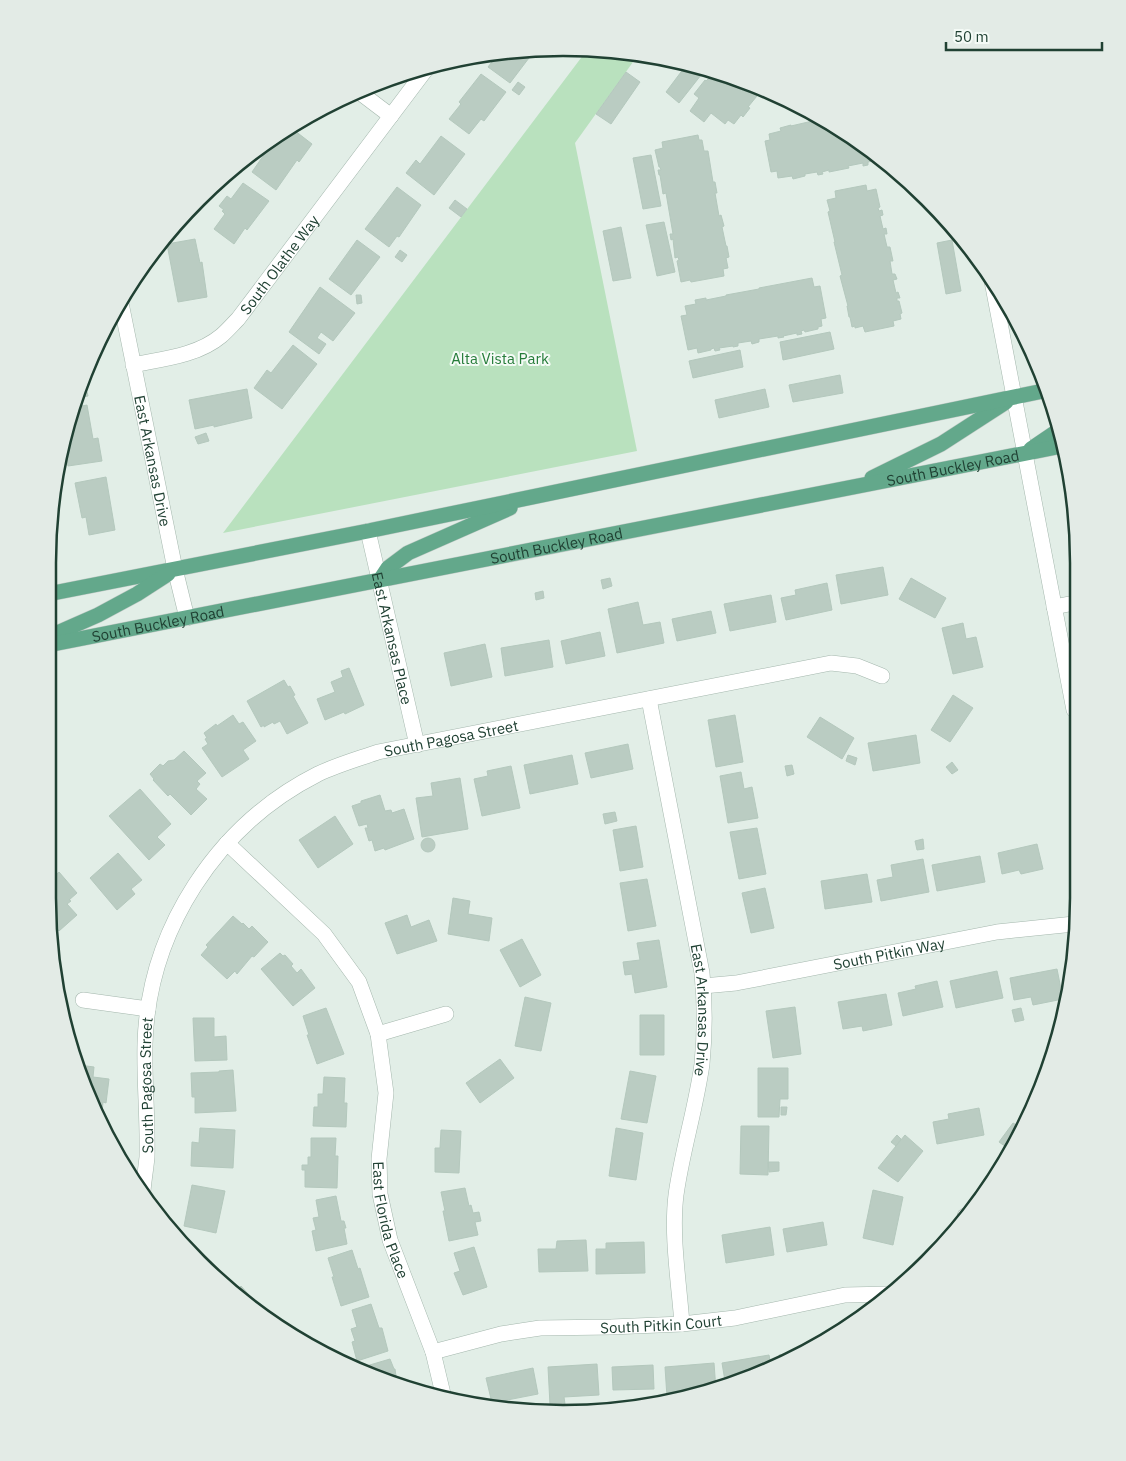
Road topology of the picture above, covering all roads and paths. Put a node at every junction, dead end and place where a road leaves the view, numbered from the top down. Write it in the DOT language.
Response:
graph roads {
  1 [pos="420,77"];
  2 [pos="365,97"];
  3 [pos="391,116"];
  4 [pos="996,300"];
  5 [pos="122,313"];
  6 [pos="133,365"];
  7 [pos="1040,392"];
  8 [pos="1015,397"];
  9 [pos="1053,434"];
  10 [pos="1056,447"];
  11 [pos="1025,453"];
  12 [pos="853,487"];
  13 [pos="534,497"];
  14 [pos="368,531"];
  15 [pos="175,569"];
  16 [pos="380,580"];
  17 [pos="56,592"];
  18 [pos="1070,604"];
  19 [pos="1054,607"];
  20 [pos="187,618"];
  21 [pos="56,633"];
  22 [pos="56,643"];
  23 [pos="882,676"];
  24 [pos="1070,689"];
  25 [pos="649,698"];
  26 [pos="416,745"];
  27 [pos="227,843"];
  28 [pos="1069,924"];
  29 [pos="704,986"];
  30 [pos="83,1000"];
  31 [pos="148,1009"];
  32 [pos="446,1014"];
  33 [pos="378,1034"];
  34 [pos="144,1183"];
  35 [pos="878,1294"];
  36 [pos="682,1324"];
  37 [pos="432,1352"];
  38 [pos="442,1389"];
  1 -- 3 [label="street, South Olathe Way"];
  2 -- 3 [label="street"];
  3 -- 6 [label="street, South Olathe Way"];
  4 -- 8 [label="street"];
  5 -- 6 [label="street, East Arkansas Drive"];
  6 -- 15 [label="street, East Arkansas Drive"];
  7 -- 8 [label="main road"];
  8 -- 11 [label="street"];
  8 -- 12 [label="main road"];
  8 -- 13 [label="main road"];
  9 -- 11 [label="main road"];
  10 -- 11 [label="main road, South Buckley Road"];
  11 -- 12 [label="main road, South Buckley Road"];
  11 -- 19 [label="street"];
  12 -- 16 [label="main road, South Buckley Road"];
  13 -- 14 [label="main road"];
  13 -- 16 [label="main road"];
  14 -- 15 [label="main road"];
  14 -- 16 [label="street, East Arkansas Place"];
  15 -- 17 [label="main road"];
  15 -- 20 [label="street, East Arkansas Drive"];
  15 -- 21 [label="main road"];
  16 -- 20 [label="main road, South Buckley Road"];
  16 -- 26 [label="street, East Arkansas Place"];
  18 -- 19 [label="street"];
  19 -- 24 [label="street"];
  20 -- 22 [label="main road, South Buckley Road"];
  23 -- 25 [label="street, South Pagosa Street"];
  25 -- 26 [label="street, South Pagosa Street"];
  25 -- 29 [label="street, East Arkansas Drive"];
  26 -- 27 [label="street, South Pagosa Street"];
  27 -- 31 [label="street, South Pagosa Street"];
  27 -- 33 [label="street, East Florida Place"];
  28 -- 29 [label="street, South Pitkin Way"];
  29 -- 36 [label="street, East Arkansas Drive"];
  30 -- 31 [label="street, South Pagosa Street"];
  31 -- 34 [label="street, South Pagosa Street"];
  32 -- 33 [label="street"];
  33 -- 37 [label="street, East Florida Place"];
  35 -- 36 [label="street, South Pitkin Court"];
  36 -- 37 [label="street, South Pitkin Court"];
  37 -- 38 [label="street, East Florida Place"];
}
